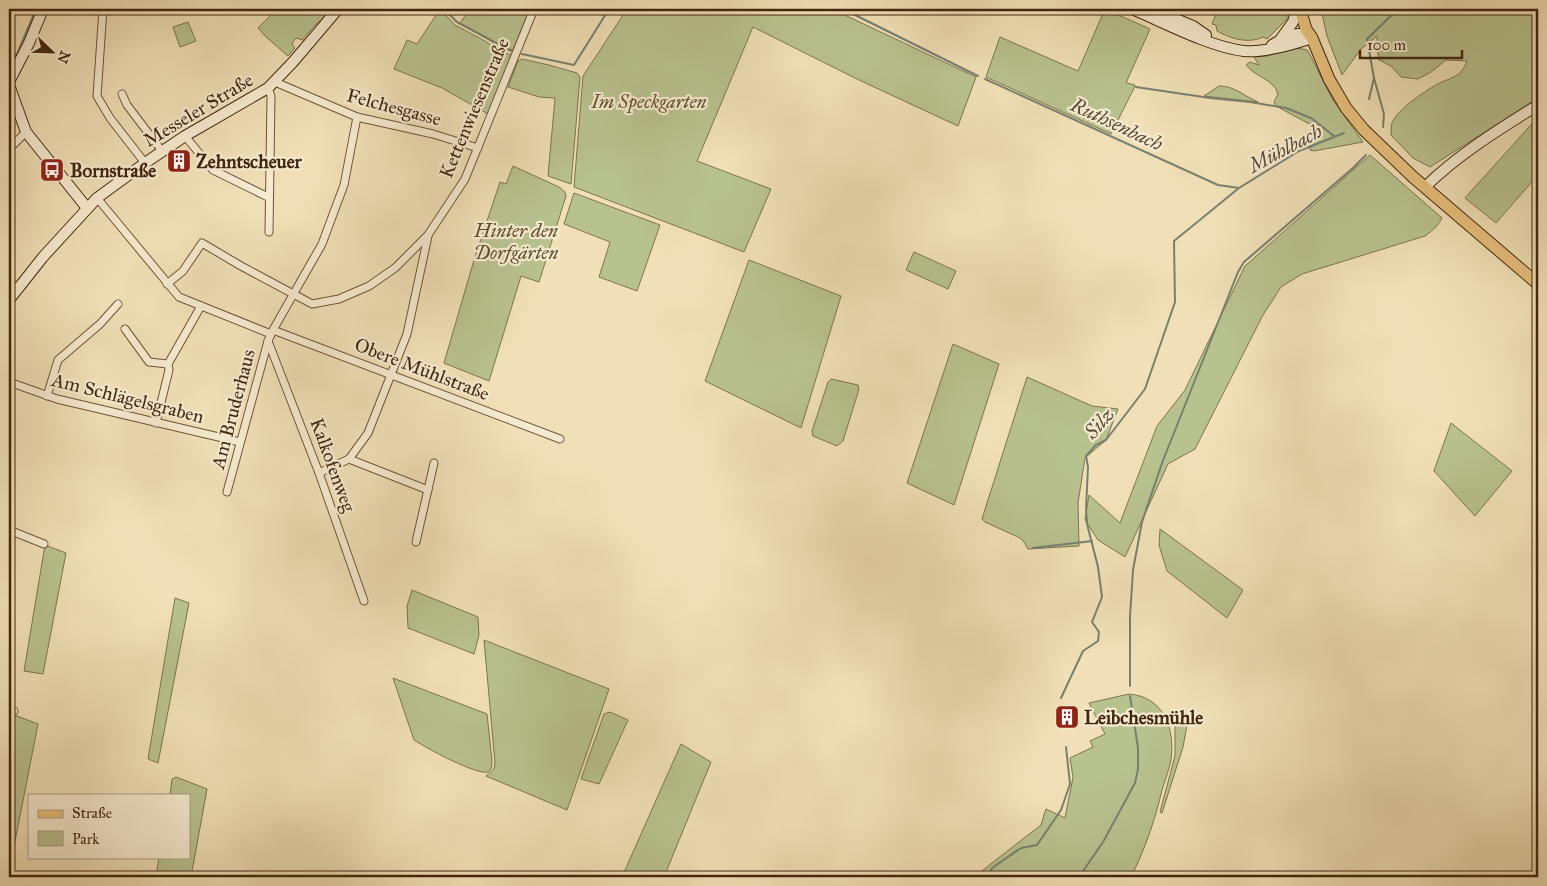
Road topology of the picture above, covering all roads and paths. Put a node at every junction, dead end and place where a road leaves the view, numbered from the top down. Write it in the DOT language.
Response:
graph roads {
  1 [pos="43,9"];
  2 [pos="103,9"];
  3 [pos="338,9"];
  4 [pos="534,9"];
  5 [pos="1132,9"];
  6 [pos="1152,9"];
  7 [pos="1298,9"];
  8 [pos="1308,9"];
  9 [pos="1312,38"];
  10 [pos="1280,40"];
  11 [pos="1266,48"];
  12 [pos="1236,49"];
  13 [pos="9,83"];
  14 [pos="271,85"];
  15 [pos="122,94"];
  16 [pos="1538,105"];
  17 [pos="357,117"];
  18 [pos="26,132"];
  19 [pos="185,136"];
  20 [pos="478,148"];
  21 [pos="9,150"];
  22 [pos="162,150"];
  23 [pos="145,163"];
  24 [pos="1425,187"];
  25 [pos="268,197"];
  26 [pos="97,198"];
  27 [pos="87,208"];
  28 [pos="269,232"];
  29 [pos="428,235"];
  30 [pos="9,280"];
  31 [pos="167,284"];
  32 [pos="1538,284"];
  33 [pos="16,290"];
  34 [pos="294,294"];
  35 [pos="9,300"];
  36 [pos="118,304"];
  37 [pos="201,306"];
  38 [pos="124,330"];
  39 [pos="271,335"];
  40 [pos="168,364"];
  41 [pos="392,375"];
  42 [pos="9,382"];
  43 [pos="47,396"];
  44 [pos="156,423"];
  45 [pos="560,439"];
  46 [pos="240,442"];
  47 [pos="349,458"];
  48 [pos="434,463"];
  49 [pos="319,473"];
  50 [pos="428,490"];
  51 [pos="227,492"];
  52 [pos="9,530"];
  53 [pos="416,542"];
  54 [pos="44,544"];
  55 [pos="364,601"];
  1 -- 13 [label="street"];
  2 -- 23 [label="street"];
  3 -- 14 [label="street, Messeler Straße"];
  4 -- 20 [label="street, Kettenwiesenstraße"];
  5 -- 12 [label="street"];
  6 -- 12 [label="street"];
  7 -- 9 [label="main road"];
  7 -- 10 [label="street"];
  8 -- 9 [label="main road"];
  9 -- 10 [label="street"];
  9 -- 11 [label="street"];
  9 -- 24 [label="main road"];
  10 -- 11 [label="street"];
  11 -- 12 [label="street"];
  13 -- 18 [label="street"];
  14 -- 17 [label="street, Felchesgasse"];
  14 -- 19 [label="street, Messeler Straße"];
  14 -- 25 [label="street"];
  15 -- 22 [label="street"];
  16 -- 24 [label="street"];
  17 -- 20 [label="street, Felchesgasse"];
  17 -- 34 [label="street, Am Bruderhaus"];
  18 -- 21 [label="street"];
  18 -- 27 [label="street"];
  19 -- 22 [label="street, Messeler Straße"];
  19 -- 25 [label="street"];
  20 -- 29 [label="street, Kettenwiesenstraße"];
  22 -- 23 [label="street, Messeler Straße"];
  23 -- 26 [label="street, Messeler Straße"];
  24 -- 32 [label="main road"];
  25 -- 28 [label="street"];
  26 -- 27 [label="street, Messeler Straße"];
  26 -- 31 [label="street, Obere Mühlstraße"];
  27 -- 33 [label="street, Messeler Straße"];
  29 -- 34 [label="street, Kettenwiesenstraße"];
  29 -- 41 [label="street"];
  30 -- 33 [label="street"];
  31 -- 34 [label="street, Kettenwiesenstraße"];
  31 -- 37 [label="street, Obere Mühlstraße"];
  33 -- 35 [label="street, Messeler Straße"];
  34 -- 39 [label="street, Am Bruderhaus"];
  36 -- 43 [label="street"];
  37 -- 39 [label="street, Obere Mühlstraße"];
  37 -- 40 [label="street"];
  38 -- 40 [label="street"];
  39 -- 41 [label="street, Obere Mühlstraße"];
  39 -- 46 [label="street, Am Bruderhaus"];
  39 -- 49 [label="street, Kalkofenweg"];
  40 -- 44 [label="street"];
  41 -- 45 [label="street, Obere Mühlstraße"];
  41 -- 47 [label="street"];
  42 -- 43 [label="street, Am Schlägelsgraben"];
  43 -- 44 [label="street, Am Schlägelsgraben"];
  44 -- 46 [label="street, Am Schlägelsgraben"];
  46 -- 51 [label="street, Am Bruderhaus"];
  47 -- 49 [label="street"];
  47 -- 50 [label="street"];
  48 -- 50 [label="street"];
  49 -- 55 [label="street, Kalkofenweg"];
  50 -- 53 [label="street"];
  52 -- 54 [label="street"];
}
